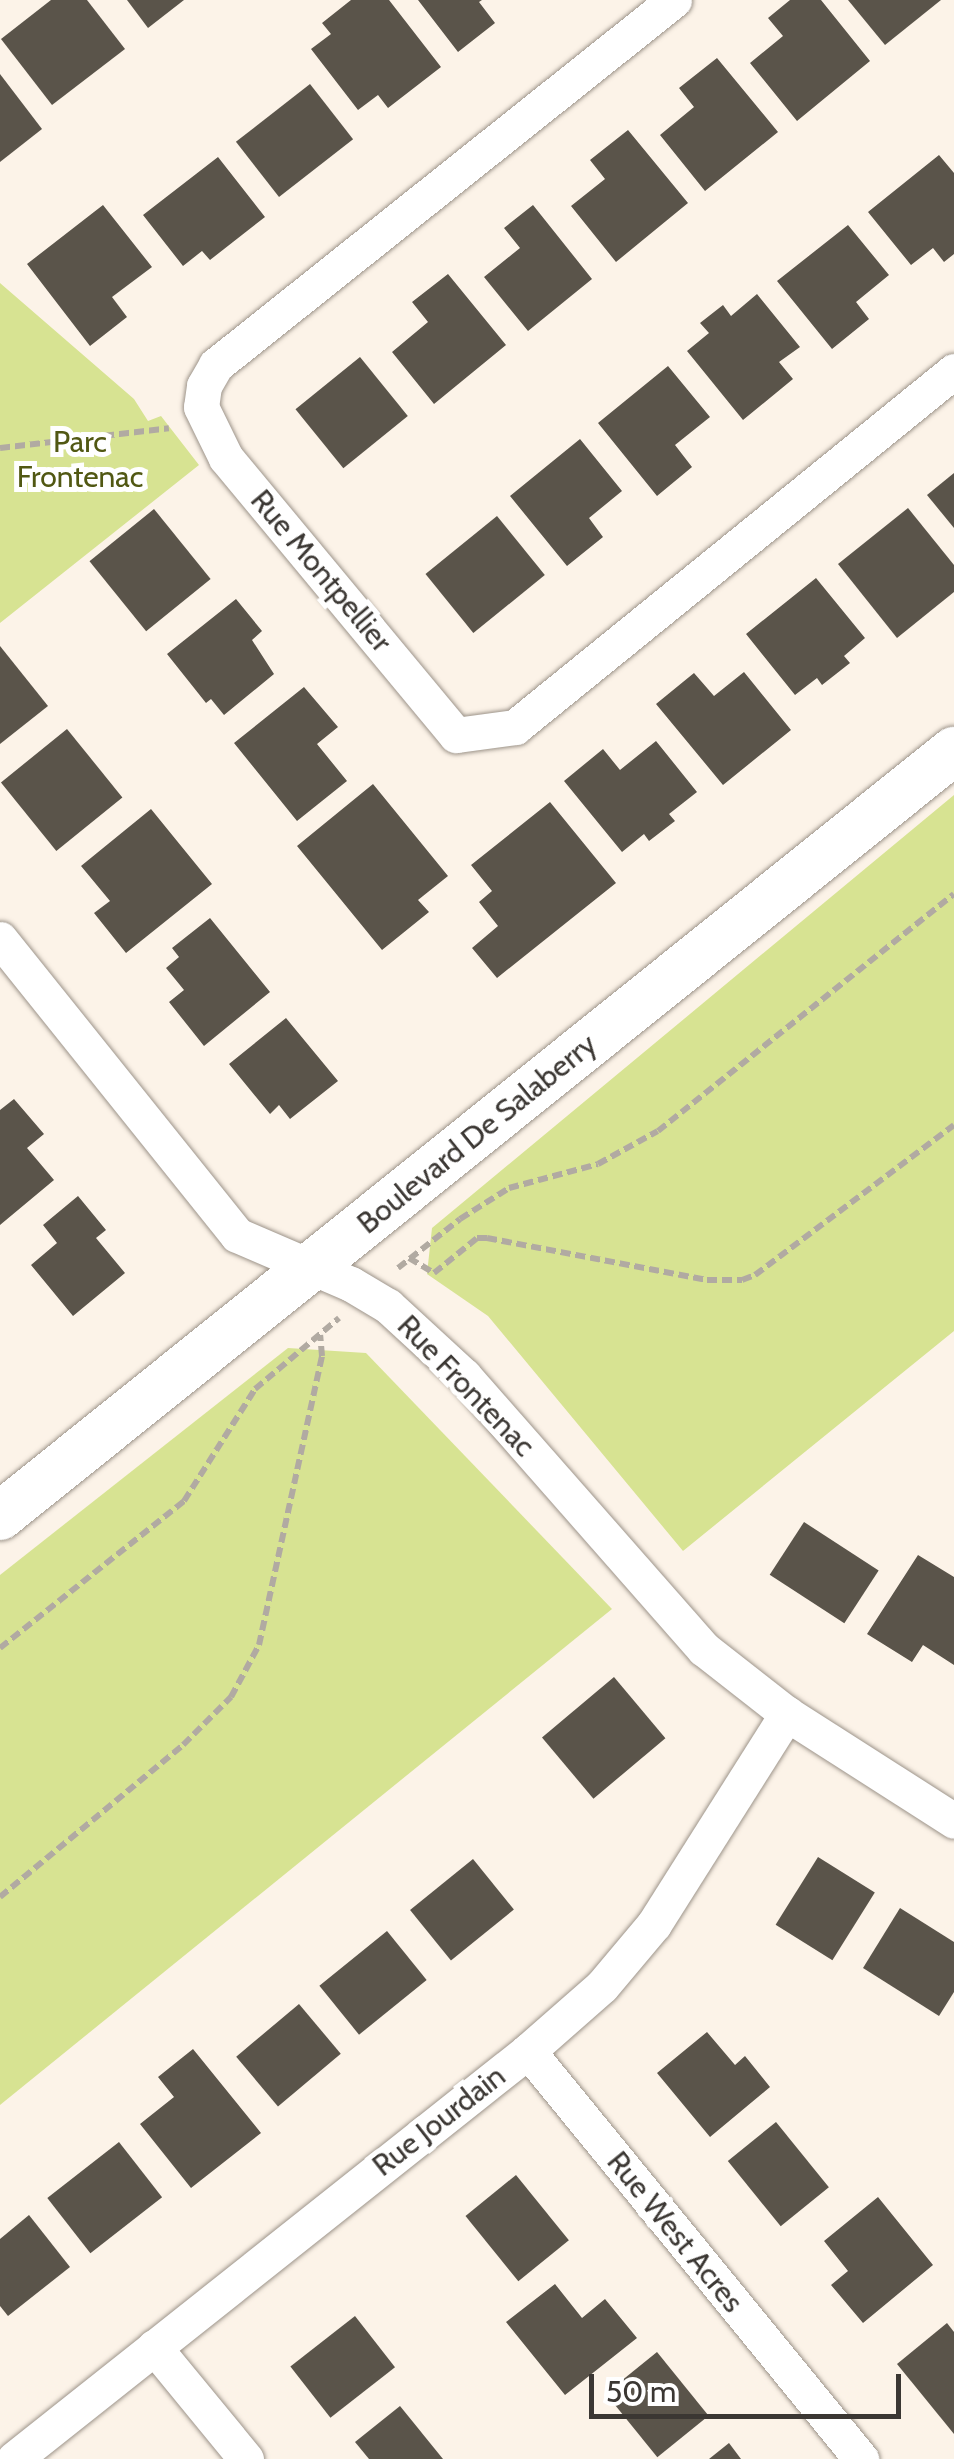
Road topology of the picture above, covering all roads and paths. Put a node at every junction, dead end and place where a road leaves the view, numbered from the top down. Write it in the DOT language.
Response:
graph roads {
  1 [pos="674,0"];
  2 [pos="954,371"];
  3 [pos="169,428"];
  4 [pos="0,448"];
  5 [pos="954,751"];
  6 [pos="954,894"];
  7 [pos="0,939"];
  8 [pos="954,1125"];
  9 [pos="310,1266"];
  10 [pos="303,1333"];
  11 [pos="310,1341"];
  12 [pos="322,1356"];
  13 [pos="0,1516"];
  14 [pos="0,1648"];
  15 [pos="788,1714"];
  16 [pos="954,1821"];
  17 [pos="0,1897"];
  18 [pos="528,2051"];
  19 [pos="154,2347"];
  20 [pos="14,2459"];
  21 [pos="246,2459"];
  22 [pos="861,2459"];
  1 -- 2 [label="street, Rue Montpellier"];
  3 -- 4 [label="path"];
  5 -- 9 [label="street, Boulevard De Salaberry"];
  6 -- 8 [label="path, Boulevard De Salaberry"];
  7 -- 9 [label="street, Rue Frontenac"];
  9 -- 13 [label="street, Boulevard De Salaberry"];
  9 -- 15 [label="street, Rue Frontenac"];
  10 -- 11 [label="path"];
  11 -- 12 [label="path"];
  11 -- 12 [label="path"];
  11 -- 14 [label="path"];
  12 -- 17 [label="path"];
  15 -- 16 [label="street, Rue Frontenac"];
  15 -- 18 [label="street, Rue Jourdain"];
  18 -- 19 [label="street, Rue Jourdain"];
  18 -- 22 [label="street, Rue West Acres"];
  19 -- 20 [label="street, Rue Jourdain"];
  19 -- 21 [label="street"];
}
